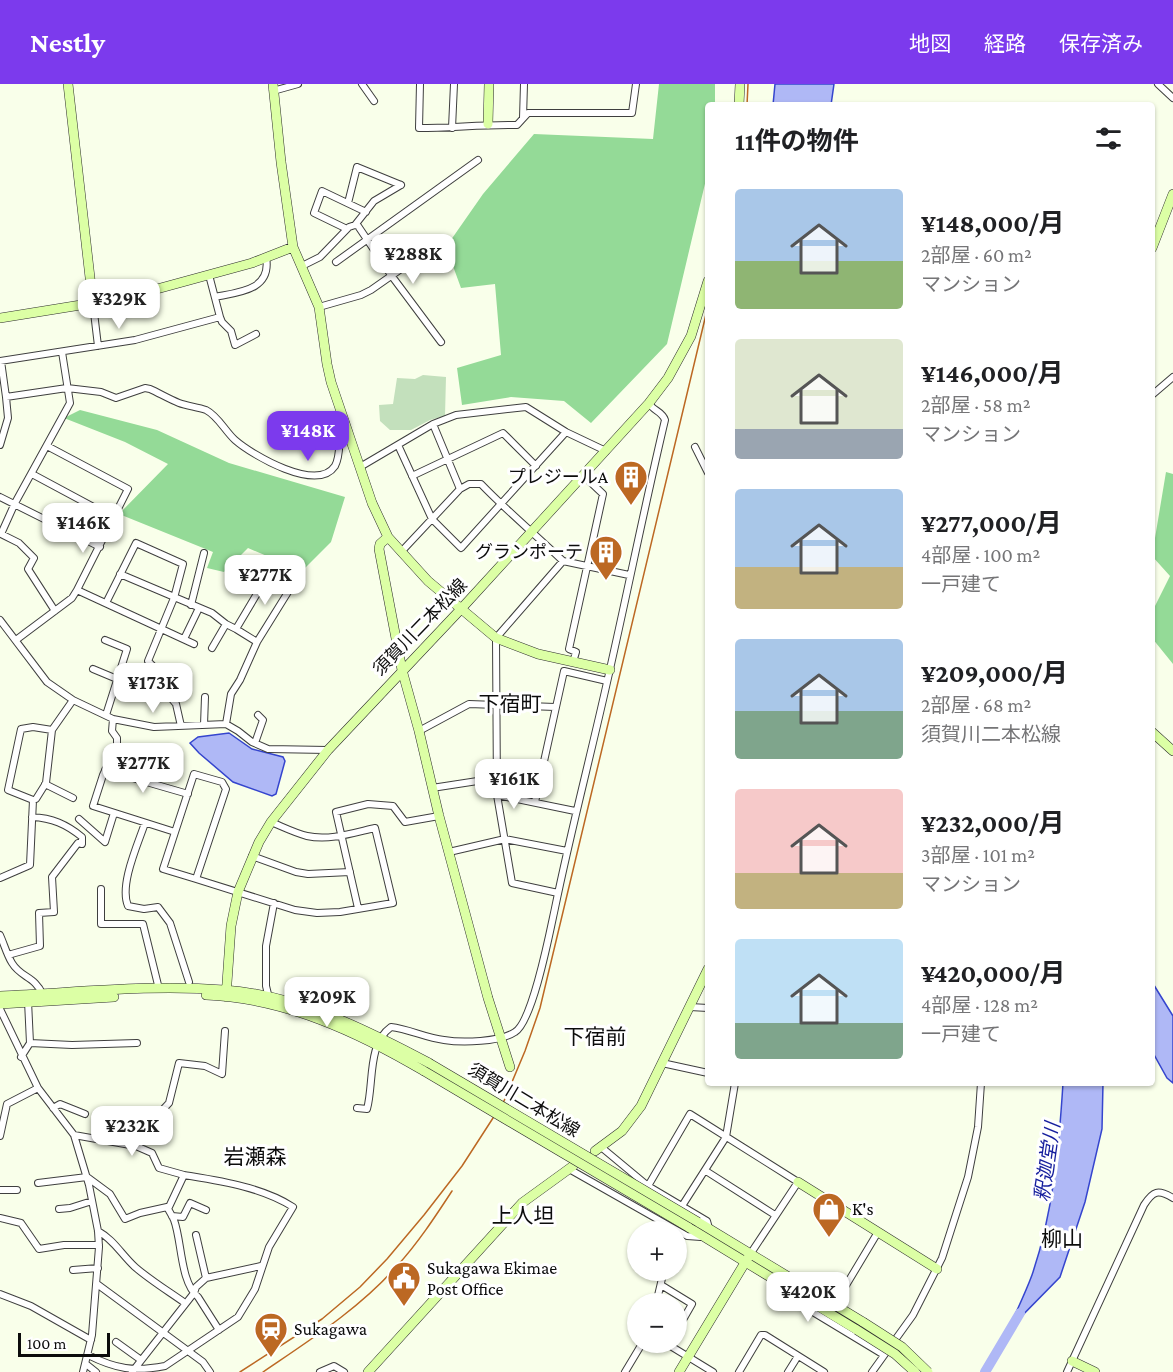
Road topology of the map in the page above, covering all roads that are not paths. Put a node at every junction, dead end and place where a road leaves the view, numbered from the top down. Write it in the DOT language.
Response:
graph roads {
  1 [pos="68,84"];
  2 [pos="298,84"];
  3 [pos="362,84"];
  4 [pos="420,84"];
  5 [pos="454,84"];
  6 [pos="489,84"];
  7 [pos="524,84"];
  8 [pos="636,84"];
  9 [pos="740,84"];
  10 [pos="1158,84"];
  11 [pos="273,87"];
  12 [pos="1173,98"];
  13 [pos="375,101"];
  14 [pos="739,102"];
  15 [pos="523,118"];
  16 [pos="488,124"];
  17 [pos="452,128"];
  18 [pos="478,160"];
  19 [pos="1173,194"];
  20 [pos="348,203"];
  21 [pos="366,212"];
  22 [pos="355,225"];
  23 [pos="347,229"];
  24 [pos="369,240"];
  25 [pos="1155,240"];
  26 [pos="293,247"];
  27 [pos="431,248"];
  28 [pos="266,257"];
  29 [pos="336,262"];
  30 [pos="302,266"];
  31 [pos="209,275"];
  32 [pos="391,275"];
  33 [pos="705,291"];
  34 [pos="215,297"];
  35 [pos="93,304"];
  36 [pos="319,307"];
  37 [pos="220,317"];
  38 [pos="0,318"];
  39 [pos="256,334"];
  40 [pos="441,342"];
  41 [pos="98,346"];
  42 [pos="62,352"];
  43 [pos="0,361"];
  44 [pos="1173,377"];
  45 [pos="67,388"];
  46 [pos="1155,392"];
  47 [pos="6,397"];
  48 [pos="649,403"];
  49 [pos="433,424"];
  50 [pos="348,430"];
  51 [pos="566,432"];
  52 [pos="0,445"];
  53 [pos="398,445"];
  54 [pos="47,446"];
  55 [pos="695,447"];
  56 [pos="606,451"];
  57 [pos="448,459"];
  58 [pos="536,466"];
  59 [pos="360,467"];
  60 [pos="705,467"];
  61 [pos="32,474"];
  62 [pos="412,476"];
  63 [pos="584,476"];
  64 [pos="460,489"];
  65 [pos="0,497"];
  66 [pos="15,503"];
  67 [pos="500,504"];
  68 [pos="114,518"];
  69 [pos="432,519"];
  70 [pos="532,531"];
  71 [pos="388,537"];
  72 [pos="100,547"];
  73 [pos="401,552"];
  74 [pos="204,553"];
  75 [pos="563,561"];
  76 [pos="274,565"];
  77 [pos="588,567"];
  78 [pos="120,574"];
  79 [pos="629,575"];
  80 [pos="293,584"];
  81 [pos="77,590"];
  82 [pos="174,598"];
  83 [pos="106,603"];
  84 [pos="191,605"];
  85 [pos="200,608"];
  86 [pos="461,609"];
  87 [pos="55,611"];
  88 [pos="0,620"];
  89 [pos="226,624"];
  90 [pos="160,627"];
  91 [pos="236,629"];
  92 [pos="496,638"];
  93 [pos="184,639"];
  94 [pos="16,640"];
  95 [pos="105,640"];
  96 [pos="257,642"];
  97 [pos="194,644"];
  98 [pos="212,648"];
  99 [pos="573,662"];
  100 [pos="93,669"];
  101 [pos="402,670"];
  102 [pos="610,670"];
  103 [pos="117,679"];
  104 [pos="607,681"];
  105 [pos="205,697"];
  106 [pos="73,700"];
  107 [pos="497,704"];
  108 [pos="555,706"];
  109 [pos="258,715"];
  110 [pos="109,717"];
  111 [pos="225,724"];
  112 [pos="204,725"];
  113 [pos="181,726"];
  114 [pos="52,730"];
  115 [pos="419,731"];
  116 [pos="1155,735"];
  117 [pos="255,743"];
  118 [pos="328,750"];
  119 [pos="1173,751"];
  120 [pos="105,770"];
  121 [pos="496,778"];
  122 [pos="45,784"];
  123 [pos="0,787"];
  124 [pos="432,788"];
  125 [pos="8,790"];
  126 [pos="188,794"];
  127 [pos="497,795"];
  128 [pos="73,798"];
  129 [pos="33,801"];
  130 [pos="535,802"];
  131 [pos="575,811"];
  132 [pos="114,813"];
  133 [pos="439,816"];
  134 [pos="32,817"];
  135 [pos="79,819"];
  136 [pos="271,822"];
  137 [pos="144,823"];
  138 [pos="175,832"];
  139 [pos="341,836"];
  140 [pos="505,839"];
  141 [pos="567,851"];
  142 [pos="449,852"];
  143 [pos="252,855"];
  144 [pos="350,872"];
  145 [pos="0,878"];
  146 [pos="196,879"];
  147 [pos="100,889"];
  148 [pos="238,892"];
  149 [pos="558,893"];
  150 [pos="274,903"];
  151 [pos="358,908"];
  152 [pos="0,935"];
  153 [pos="8,955"];
  154 [pos="705,975"];
  155 [pos="189,982"];
  156 [pos="159,990"];
  157 [pos="226,993"];
  158 [pos="43,995"];
  159 [pos="0,996"];
  160 [pos="269,998"];
  161 [pos="28,1002"];
  162 [pos="0,1004"];
  163 [pos="690,1007"];
  164 [pos="705,1008"];
  165 [pos="0,1009"];
  166 [pos="225,1031"];
  167 [pos="502,1038"];
  168 [pos="380,1041"];
  169 [pos="30,1042"];
  170 [pos="137,1043"];
  171 [pos="21,1057"];
  172 [pos="662,1063"];
  173 [pos="510,1066"];
  174 [pos="427,1067"];
  175 [pos="705,1072"];
  176 [pos="734,1086"];
  177 [pos="981,1086"];
  178 [pos="38,1088"];
  179 [pos="52,1108"];
  180 [pos="357,1108"];
  181 [pos="85,1114"];
  182 [pos="74,1135"];
  183 [pos="0,1136"];
  184 [pos="726,1137"];
  185 [pos="136,1146"];
  186 [pos="598,1149"];
  187 [pos="571,1167"];
  188 [pos="706,1171"];
  189 [pos="184,1175"];
  190 [pos="87,1177"];
  191 [pos="798,1182"];
  192 [pos="38,1183"];
  193 [pos="648,1186"];
  194 [pos="0,1190"];
  195 [pos="17,1190"];
  196 [pos="1173,1198"];
  197 [pos="92,1201"];
  198 [pos="682,1206"];
  199 [pos="59,1209"];
  200 [pos="168,1209"];
  201 [pos="206,1210"];
  202 [pos="775,1215"];
  203 [pos="172,1216"];
  204 [pos="0,1218"];
  205 [pos="659,1221"];
  206 [pos="98,1231"];
  207 [pos="878,1232"];
  208 [pos="708,1233"];
  209 [pos="196,1235"];
  210 [pos="687,1236"];
  211 [pos="99,1245"];
  212 [pos="748,1257"];
  213 [pos="261,1266"];
  214 [pos="98,1268"];
  215 [pos="937,1269"];
  216 [pos="73,1270"];
  217 [pos="767,1274"];
  218 [pos="206,1278"];
  219 [pos="662,1281"];
  220 [pos="97,1284"];
  221 [pos="661,1285"];
  222 [pos="845,1287"];
  223 [pos="194,1293"];
  224 [pos="659,1293"];
  225 [pos="674,1293"];
  226 [pos="0,1294"];
  227 [pos="687,1301"];
  228 [pos="185,1304"];
  229 [pos="687,1313"];
  230 [pos="860,1326"];
  231 [pos="219,1330"];
  232 [pos="163,1332"];
  233 [pos="91,1341"];
  234 [pos="116,1342"];
  235 [pos="188,1351"];
  236 [pos="637,1353"];
  237 [pos="682,1353"];
  238 [pos="88,1355"];
  239 [pos="884,1355"];
  240 [pos="798,1356"];
  241 [pos="688,1357"];
  242 [pos="141,1360"];
  243 [pos="1072,1361"];
  244 [pos="86,1364"];
  245 [pos="132,1371"];
  246 [pos="83,1372"];
  247 [pos="96,1372"];
  248 [pos="210,1372"];
  249 [pos="320,1372"];
  250 [pos="344,1372"];
  251 [pos="368,1372"];
  252 [pos="625,1372"];
  253 [pos="679,1372"];
  254 [pos="713,1372"];
  255 [pos="739,1372"];
  256 [pos="788,1372"];
  257 [pos="824,1372"];
  258 [pos="872,1372"];
  259 [pos="915,1372"];
  260 [pos="928,1372"];
  261 [pos="1067,1372"];
  262 [pos="1095,1372"];
  1 -- 35 [label="street"];
  2 -- 11 [label="street"];
  3 -- 13 [label="street"];
  4 -- 17 [label="street"];
  5 -- 17 [label="street"];
  6 -- 16 [label="street"];
  7 -- 15 [label="street"];
  8 -- 15 [label="street"];
  9 -- 14 [label="street"];
  10 -- 12 [label="street"];
  11 -- 26 [label="street"];
  15 -- 16 [label="street"];
  16 -- 17 [label="street"];
  18 -- 24 [label="street"];
  19 -- 25 [label="street"];
  20 -- 21 [label="street"];
  20 -- 21 [label="street"];
  20 -- 23 [label="street"];
  21 -- 22 [label="street"];
  22 -- 23 [label="street"];
  22 -- 24 [label="street"];
  23 -- 30 [label="street"];
  24 -- 29 [label="street"];
  24 -- 32 [label="street"];
  26 -- 28 [label="street"];
  26 -- 30 [label="street"];
  27 -- 32 [label="street"];
  28 -- 31 [label="street"];
  28 -- 34 [label="street"];
  30 -- 36 [label="street"];
  31 -- 34 [label="street"];
  31 -- 35 [label="street"];
  32 -- 36 [label="street"];
  32 -- 40 [label="street"];
  33 -- 48 [label="street, 須賀川二本松線"];
  34 -- 37 [label="street"];
  35 -- 38 [label="street"];
  35 -- 41 [label="street"];
  36 -- 50 [label="street"];
  37 -- 39 [label="street"];
  37 -- 41 [label="street"];
  41 -- 42 [label="street"];
  42 -- 43 [label="street"];
  42 -- 45 [label="street"];
  43 -- 47 [label="street"];
  44 -- 46 [label="street"];
  45 -- 47 [label="street"];
  45 -- 50 [label="street"];
  45 -- 54 [label="street"];
  47 -- 52 [label="street"];
  48 -- 56 [label="street, 須賀川二本松線"];
  48 -- 79 [label="street"];
  49 -- 51 [label="street"];
  49 -- 53 [label="street"];
  49 -- 57 [label="street"];
  50 -- 59 [label="street"];
  51 -- 56 [label="street"];
  51 -- 58 [label="street"];
  53 -- 59 [label="street"];
  53 -- 62 [label="street"];
  54 -- 61 [label="street"];
  54 -- 68 [label="street"];
  55 -- 60 [label="street"];
  56 -- 63 [label="street, 須賀川二本松線"];
  57 -- 58 [label="street"];
  57 -- 62 [label="street"];
  57 -- 64 [label="street"];
  58 -- 67 [label="street"];
  59 -- 71 [label="street"];
  61 -- 66 [label="street"];
  61 -- 68 [label="street"];
  62 -- 69 [label="street"];
  63 -- 70 [label="street, 須賀川二本松線"];
  63 -- 77 [label="street"];
  64 -- 67 [label="street"];
  64 -- 69 [label="street"];
  65 -- 66 [label="street"];
  66 -- 72 [label="street"];
  66 -- 87 [label="street"];
  67 -- 69 [label="street"];
  67 -- 70 [label="street"];
  68 -- 72 [label="street"];
  69 -- 73 [label="street"];
  70 -- 75 [label="street"];
  70 -- 86 [label="street, 須賀川二本松線"];
  71 -- 73 [label="street"];
  71 -- 101 [label="street"];
  72 -- 81 [label="street"];
  73 -- 86 [label="street"];
  74 -- 84 [label="street"];
  75 -- 77 [label="street"];
  75 -- 92 [label="street"];
  76 -- 91 [label="street"];
  77 -- 79 [label="street"];
  77 -- 99 [label="street"];
  78 -- 82 [label="street"];
  78 -- 82 [label="street"];
  78 -- 83 [label="street"];
  79 -- 102 [label="street"];
  80 -- 96 [label="street"];
  81 -- 83 [label="street"];
  81 -- 87 [label="street"];
  82 -- 84 [label="street"];
  82 -- 90 [label="street"];
  83 -- 90 [label="street"];
  84 -- 85 [label="street"];
  85 -- 89 [label="street"];
  85 -- 93 [label="street"];
  86 -- 92 [label="street"];
  86 -- 101 [label="street, 須賀川二本松線"];
  87 -- 94 [label="street"];
  88 -- 94 [label="street"];
  89 -- 91 [label="street"];
  89 -- 98 [label="street"];
  90 -- 93 [label="street"];
  90 -- 113 [label="street"];
  91 -- 96 [label="street"];
  92 -- 99 [label="street"];
  92 -- 107 [label="street"];
  93 -- 97 [label="street"];
  94 -- 106 [label="street"];
  95 -- 103 [label="street"];
  96 -- 111 [label="street"];
  99 -- 102 [label="street"];
  100 -- 103 [label="street"];
  101 -- 115 [label="street"];
  101 -- 118 [label="street, 須賀川二本松線"];
  102 -- 104 [label="street"];
  103 -- 110 [label="street"];
  104 -- 108 [label="street"];
  104 -- 131 [label="street"];
  105 -- 112 [label="street"];
  106 -- 110 [label="street"];
  106 -- 114 [label="street"];
  107 -- 108 [label="street"];
  107 -- 115 [label="street"];
  107 -- 121 [label="street"];
  108 -- 130 [label="street"];
  109 -- 117 [label="street"];
  110 -- 113 [label="street"];
  110 -- 120 [label="street"];
  111 -- 112 [label="street"];
  111 -- 117 [label="street"];
  112 -- 113 [label="street"];
  114 -- 122 [label="street"];
  114 -- 125 [label="street"];
  115 -- 124 [label="street"];
  116 -- 119 [label="street"];
  117 -- 118 [label="street"];
  118 -- 136 [label="street, 須賀川二本松線"];
  120 -- 126 [label="street"];
  120 -- 132 [label="street"];
  121 -- 124 [label="street"];
  121 -- 127 [label="street"];
  122 -- 128 [label="street"];
  122 -- 129 [label="street"];
  123 -- 125 [label="street"];
  124 -- 133 [label="street"];
  125 -- 129 [label="street"];
  126 -- 138 [label="street"];
  126 -- 146 [label="street"];
  127 -- 130 [label="street"];
  127 -- 140 [label="street"];
  129 -- 134 [label="street"];
  130 -- 131 [label="street"];
  131 -- 141 [label="street"];
  132 -- 135 [label="street"];
  132 -- 137 [label="street"];
  133 -- 139 [label="street"];
  133 -- 142 [label="street"];
  134 -- 145 [label="street"];
  134 -- 153 [label="street"];
  136 -- 139 [label="street"];
  136 -- 143 [label="street, 須賀川二本松線"];
  137 -- 138 [label="street"];
  137 -- 155 [label="street"];
  138 -- 146 [label="street"];
  139 -- 144 [label="street"];
  139 -- 151 [label="street"];
  140 -- 141 [label="street"];
  140 -- 142 [label="street"];
  140 -- 149 [label="street"];
  141 -- 149 [label="street"];
  142 -- 167 [label="street"];
  143 -- 144 [label="street"];
  143 -- 148 [label="street, 須賀川二本松線"];
  144 -- 151 [label="street"];
  146 -- 148 [label="street"];
  147 -- 156 [label="street"];
  148 -- 150 [label="street"];
  148 -- 157 [label="street, 須賀川二本松線"];
  149 -- 167 [label="street"];
  150 -- 151 [label="street"];
  150 -- 160 [label="street"];
  152 -- 153 [label="street"];
  153 -- 158 [label="street"];
  154 -- 163 [label="street"];
  156 -- 157 [label="street"];
  156 -- 158 [label="street"];
  157 -- 160 [label="street, 須賀川二本松線"];
  157 -- 161 [label="street"];
  157 -- 168 [label="street, 須賀川二本松線"];
  158 -- 159 [label="street"];
  160 -- 168 [label="street, 須賀川二本松線"];
  161 -- 162 [label="street"];
  161 -- 169 [label="street"];
  163 -- 164 [label="street"];
  163 -- 172 [label="street"];
  165 -- 171 [label="street"];
  166 -- 185 [label="street"];
  167 -- 168 [label="street"];
  167 -- 173 [label="street"];
  168 -- 174 [label="street, 須賀川二本松線"];
  168 -- 180 [label="street"];
  169 -- 170 [label="street"];
  169 -- 171 [label="street"];
  171 -- 178 [label="street"];
  172 -- 175 [label="street"];
  172 -- 186 [label="street"];
  174 -- 208 [label="street, 須賀川二本松線, bridge"];
  174 -- 208 [label="street, 須賀川二本松線, bridge"];
  176 -- 184 [label="street"];
  177 -- 215 [label="street"];
  178 -- 179 [label="street"];
  178 -- 183 [label="street"];
  179 -- 181 [label="street"];
  179 -- 182 [label="street"];
  182 -- 185 [label="street"];
  182 -- 190 [label="street"];
  184 -- 188 [label="street"];
  184 -- 191 [label="street"];
  184 -- 193 [label="street"];
  185 -- 189 [label="street"];
  186 -- 193 [label="street"];
  187 -- 205 [label="street"];
  187 -- 251 [label="street"];
  188 -- 198 [label="street"];
  188 -- 202 [label="street"];
  189 -- 200 [label="street"];
  189 -- 213 [label="street"];
  190 -- 192 [label="street"];
  190 -- 197 [label="street"];
  190 -- 200 [label="street"];
  191 -- 202 [label="street"];
  191 -- 207 [label="street"];
  193 -- 198 [label="street"];
  194 -- 195 [label="street"];
  196 -- 243 [label="street"];
  197 -- 199 [label="street"];
  197 -- 206 [label="street"];
  198 -- 208 [label="street"];
  200 -- 203 [label="street"];
  201 -- 203 [label="street"];
  202 -- 212 [label="street"];
  203 -- 223 [label="street"];
  204 -- 211 [label="street"];
  206 -- 211 [label="street"];
  206 -- 228 [label="street"];
  207 -- 215 [label="street"];
  207 -- 222 [label="street"];
  208 -- 210 [label="street"];
  208 -- 212 [label="street, 須賀川二本松線"];
  208 -- 212 [label="street, 須賀川二本松線"];
  209 -- 218 [label="street"];
  211 -- 214 [label="street"];
  212 -- 217 [label="street"];
  212 -- 230 [label="street"];
  212 -- 241 [label="street"];
  213 -- 218 [label="street"];
  213 -- 231 [label="street"];
  214 -- 216 [label="street"];
  214 -- 220 [label="street"];
  215 -- 239 [label="street"];
  217 -- 230 [label="street"];
  217 -- 239 [label="street"];
  218 -- 223 [label="street"];
  219 -- 221 [label="street"];
  220 -- 232 [label="street"];
  220 -- 233 [label="street"];
  221 -- 224 [label="street"];
  221 -- 225 [label="street"];
  223 -- 228 [label="street"];
  223 -- 231 [label="street"];
  226 -- 233 [label="street"];
  227 -- 229 [label="street"];
  228 -- 232 [label="street"];
  230 -- 259 [label="street, bridge"];
  230 -- 260 [label="street, bridge"];
  231 -- 235 [label="street"];
  232 -- 235 [label="street"];
  232 -- 242 [label="street"];
  233 -- 238 [label="street"];
  234 -- 242 [label="street"];
  235 -- 245 [label="street"];
  235 -- 248 [label="street"];
  236 -- 252 [label="street"];
  237 -- 241 [label="street"];
  238 -- 244 [label="street"];
  238 -- 245 [label="street"];
  239 -- 258 [label="street"];
  240 -- 255 [label="street"];
  240 -- 256 [label="street"];
  240 -- 257 [label="street"];
  241 -- 253 [label="street"];
  241 -- 254 [label="street"];
  242 -- 245 [label="street"];
  243 -- 261 [label="street"];
  243 -- 262 [label="street"];
  244 -- 246 [label="street"];
  244 -- 247 [label="street"];
  249 -- 250 [label="street"];
}
